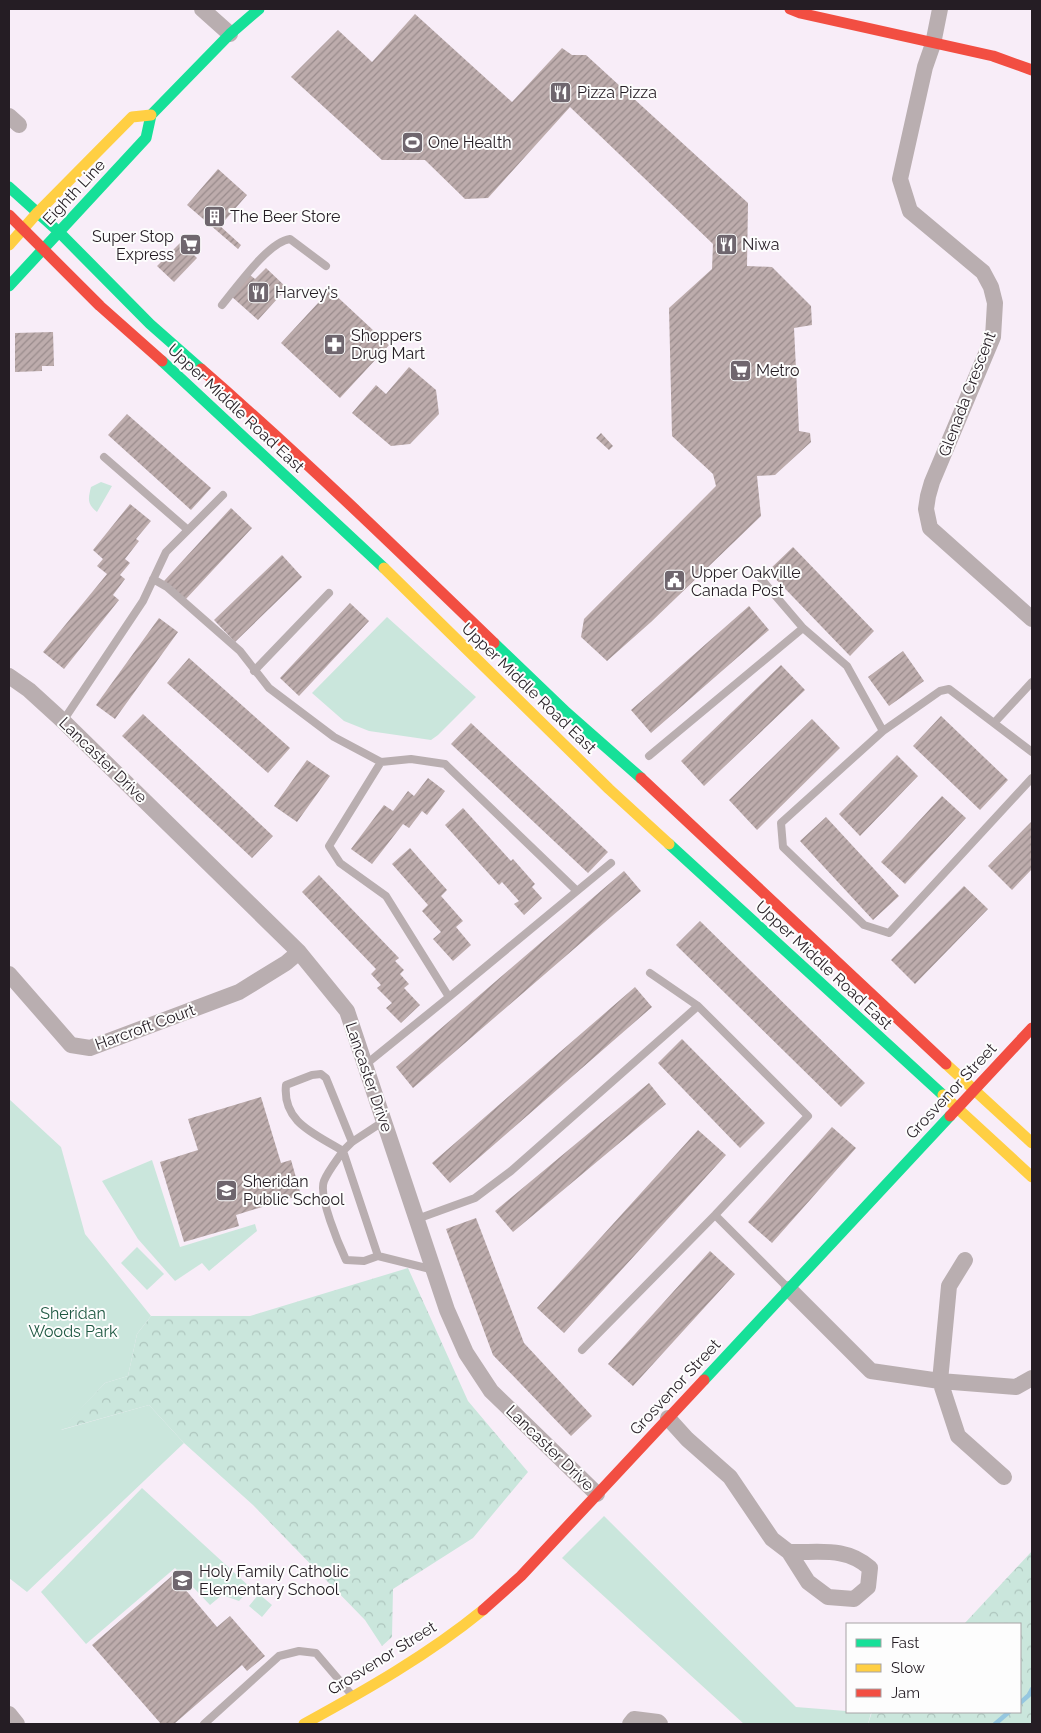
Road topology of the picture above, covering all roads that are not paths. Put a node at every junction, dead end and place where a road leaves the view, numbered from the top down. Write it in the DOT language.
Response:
graph roads {
  1 [pos="202,9"];
  2 [pos="259,9"];
  3 [pos="790,9"];
  4 [pos="940,9"];
  5 [pos="230,34"];
  6 [pos="933,44"];
  7 [pos="1032,70"];
  8 [pos="151,115"];
  9 [pos="9,186"];
  10 [pos="38,212"];
  11 [pos="9,215"];
  12 [pos="24,229"];
  13 [pos="59,232"];
  14 [pos="9,245"];
  15 [pos="44,249"];
  16 [pos="326,266"];
  17 [pos="9,286"];
  18 [pos="222,305"];
  19 [pos="104,457"];
  20 [pos="223,495"];
  21 [pos="188,530"];
  22 [pos="756,573"];
  23 [pos="153,579"];
  24 [pos="329,593"];
  25 [pos="1032,619"];
  26 [pos="803,628"];
  27 [pos="254,671"];
  28 [pos="9,676"];
  29 [pos="1032,682"];
  30 [pos="63,721"];
  31 [pos="994,723"];
  32 [pos="883,731"];
  33 [pos="1032,752"];
  34 [pos="650,756"];
  35 [pos="381,762"];
  36 [pos="1032,778"];
  37 [pos="611,863"];
  38 [pos="577,891"];
  39 [pos="299,952"];
  40 [pos="650,973"];
  41 [pos="9,974"];
  42 [pos="449,997"];
  43 [pos="698,1006"];
  44 [pos="1032,1028"];
  45 [pos="365,1065"];
  46 [pos="974,1090"];
  47 [pos="958,1108"];
  48 [pos="384,1121"];
  49 [pos="352,1142"];
  50 [pos="1032,1142"];
  51 [pos="343,1151"];
  52 [pos="1032,1177"];
  53 [pos="714,1215"];
  54 [pos="417,1219"];
  55 [pos="378,1256"];
  56 [pos="965,1260"];
  57 [pos="434,1270"];
  58 [pos="789,1289"];
  59 [pos="582,1350"];
  60 [pos="1032,1378"];
  61 [pos="940,1381"];
  62 [pos="668,1418"];
  63 [pos="1004,1477"];
  64 [pos="597,1494"];
  65 [pos="789,1552"];
  66 [pos="353,1696"];
  67 [pos="9,1714"];
  68 [pos="17,1724"];
  69 [pos="204,1724"];
  70 [pos="304,1724"];
  71 [pos="630,1724"];
  72 [pos="660,1724"];
  1 -- 5 [label="street"];
  2 -- 5 [label="main road"];
  3 -- 6 [label="main road"];
  4 -- 6 [label="street, Glenada Crescent"];
  5 -- 8 [label="main road"];
  6 -- 7 [label="main road"];
  6 -- 25 [label="street, Glenada Crescent"];
  8 -- 10 [label="main road, Eighth Line"];
  8 -- 13 [label="main road, Eighth Line"];
  9 -- 10 [label="main road, Upper Middle Road East"];
  10 -- 12 [label="main road, Eighth Line"];
  10 -- 13 [label="main road, Upper Middle Road East"];
  11 -- 12 [label="main road, Upper Middle Road East"];
  12 -- 14 [label="main road, Eighth Line"];
  12 -- 15 [label="main road, Upper Middle Road East"];
  13 -- 15 [label="main road, Eighth Line"];
  13 -- 46 [label="main road, Upper Middle Road East"];
  15 -- 17 [label="main road, Eighth Line"];
  15 -- 47 [label="main road, Upper Middle Road East"];
  16 -- 18 [label="lane"];
  19 -- 21 [label="lane"];
  20 -- 21 [label="lane"];
  21 -- 23 [label="lane"];
  22 -- 26 [label="lane"];
  23 -- 27 [label="lane"];
  23 -- 30 [label="lane"];
  24 -- 27 [label="lane"];
  26 -- 32 [label="lane"];
  26 -- 34 [label="lane"];
  27 -- 35 [label="lane"];
  28 -- 30 [label="street, Lancaster Drive"];
  29 -- 31 [label="lane"];
  30 -- 39 [label="street, Lancaster Drive"];
  31 -- 32 [label="lane"];
  31 -- 33 [label="lane"];
  32 -- 36 [label="lane"];
  35 -- 38 [label="lane"];
  35 -- 42 [label="lane"];
  37 -- 38 [label="lane"];
  38 -- 42 [label="lane"];
  39 -- 41 [label="street, Harcroft Court"];
  39 -- 45 [label="street, Lancaster Drive"];
  40 -- 43 [label="lane"];
  42 -- 45 [label="lane"];
  43 -- 53 [label="lane"];
  43 -- 54 [label="lane"];
  44 -- 46 [label="main road, Grosvenor Street"];
  45 -- 48 [label="street, Lancaster Drive"];
  46 -- 47 [label="main road, Grosvenor Street"];
  46 -- 50 [label="main road, Upper Middle Road East"];
  47 -- 52 [label="main road, Upper Middle Road East"];
  47 -- 58 [label="main road, Grosvenor Street"];
  48 -- 49 [label="lane"];
  48 -- 54 [label="street, Lancaster Drive"];
  49 -- 51 [label="lane"];
  49 -- 51 [label="lane"];
  51 -- 55 [label="lane"];
  51 -- 55 [label="lane"];
  53 -- 58 [label="lane"];
  53 -- 59 [label="lane"];
  54 -- 57 [label="street, Lancaster Drive"];
  55 -- 57 [label="lane"];
  56 -- 61 [label="street"];
  57 -- 64 [label="street, Lancaster Drive"];
  58 -- 61 [label="street"];
  58 -- 62 [label="main road, Grosvenor Street"];
  60 -- 61 [label="street"];
  61 -- 63 [label="street"];
  62 -- 64 [label="main road, Grosvenor Street"];
  62 -- 65 [label="street"];
  64 -- 66 [label="main road, Grosvenor Street"];
  65 -- 65 [label="street"];
  66 -- 69 [label="lane"];
  66 -- 70 [label="main road, Grosvenor Street"];
  67 -- 68 [label="street"];
  71 -- 72 [label="street"];
}
